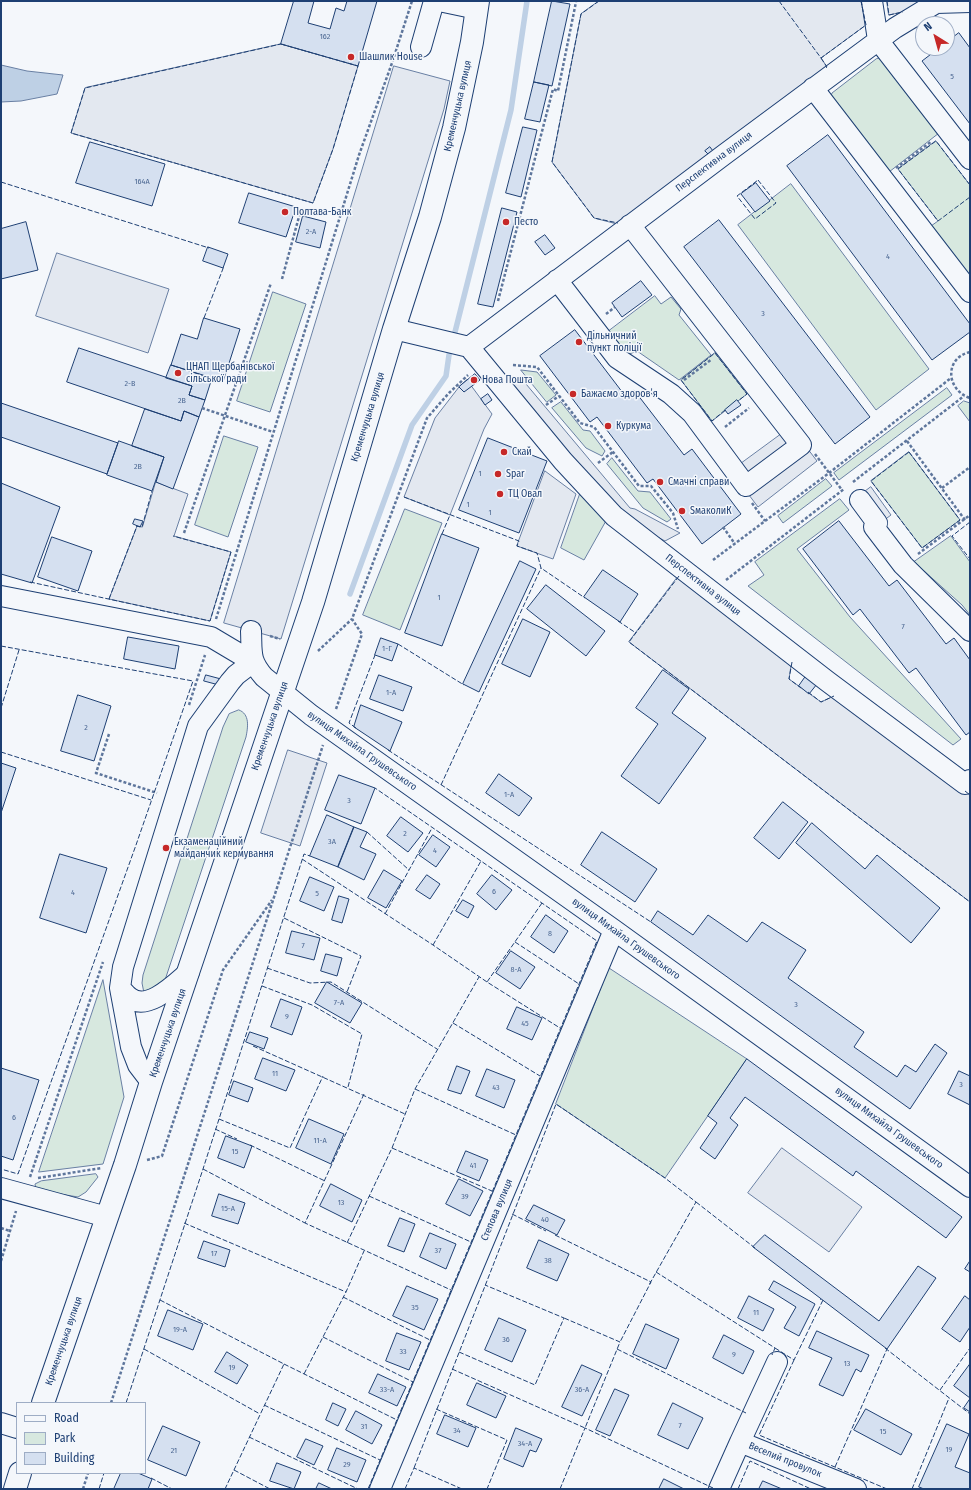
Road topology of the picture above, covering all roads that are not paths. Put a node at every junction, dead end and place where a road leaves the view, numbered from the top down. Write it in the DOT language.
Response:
graph roads {
  1 [pos="434,1"];
  2 [pos="439,1"];
  3 [pos="872,1"];
  4 [pos="970,2"];
  5 [pos="477,5"];
  6 [pos="878,40"];
  7 [pos="421,47"];
  8 [pos="814,88"];
  9 [pos="970,159"];
  10 [pos="630,225"];
  11 [pos="557,280"];
  12 [pos="970,292"];
  13 [pos="394,329"];
  14 [pos="469,347"];
  15 [pos="860,500"];
  16 [pos="1,596"];
  17 [pos="251,631"];
  18 [pos="970,631"];
  19 [pos="253,662"];
  20 [pos="282,692"];
  21 [pos="970,781"];
  22 [pos="614,930"];
  23 [pos="189,972"];
  24 [pos="120,988"];
  25 [pos="151,1082"];
  26 [pos="970,1187"];
  27 [pos="1,1188"];
  28 [pos="107,1217"];
  29 [pos="777,1362"];
  30 [pos="43,1402"];
  31 [pos="1,1423"];
  32 [pos="16,1428"];
  33 [pos="740,1442"];
  34 [pos="20,1474"];
  35 [pos="15,1489"];
  36 [pos="380,1489"];
  37 [pos="719,1489"];
  38 [pos="856,1489"];
  1 -- 7 [label="street"];
  2 -- 5 [label="street"];
  3 -- 6 [label="street"];
  4 -- 6 [label="street, Перспективна вулиця"];
  5 -- 13 [label="highway, Кременчуцька вулиця"];
  6 -- 8 [label="street, Перспективна вулиця"];
  6 -- 9 [label="street"];
  8 -- 10 [label="street, Перспективна вулиця"];
  8 -- 12 [label="street"];
  10 -- 11 [label="street, Перспективна вулиця"];
  10 -- 11 [label="street"];
  11 -- 14 [label="street, Перспективна вулиця"];
  13 -- 14 [label="street"];
  13 -- 20 [label="highway, Кременчуцька вулиця"];
  14 -- 21 [label="street, Перспективна вулиця"];
  15 -- 18 [label="street"];
  16 -- 19 [label="street"];
  17 -- 19 [label="street"];
  19 -- 20 [label="street, вулиця Михайла Грушевського"];
  19 -- 24 [label="street"];
  20 -- 22 [label="street, вулиця Михайла Грушевського"];
  20 -- 23 [label="highway, Кременчуцька вулиця"];
  22 -- 26 [label="street, вулиця Михайла Грушевського"];
  22 -- 36 [label="street, Степова вулиця"];
  23 -- 24 [label="street"];
  23 -- 25 [label="highway, Кременчуцька вулиця"];
  24 -- 25 [label="street"];
  25 -- 28 [label="highway, Кременчуцька вулиця"];
  27 -- 28 [label="street"];
  28 -- 30 [label="highway, Кременчуцька вулиця"];
  29 -- 33 [label="street"];
  31 -- 32 [label="street"];
  33 -- 37 [label="street, Веселий провулок"];
  33 -- 38 [label="street, Веселий провулок"];
  34 -- 35 [label="highway"];
}
